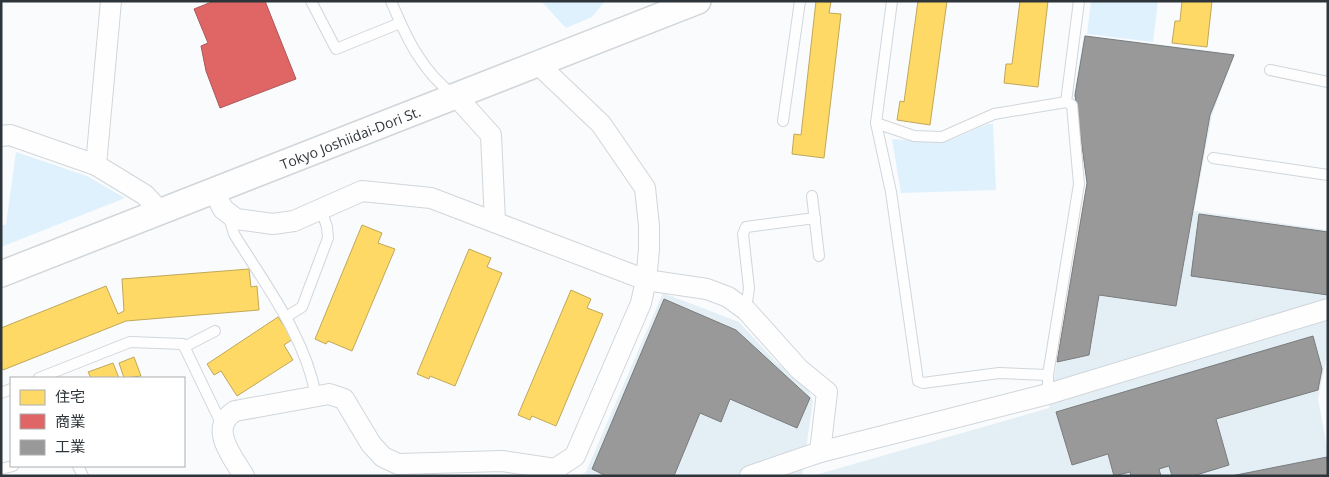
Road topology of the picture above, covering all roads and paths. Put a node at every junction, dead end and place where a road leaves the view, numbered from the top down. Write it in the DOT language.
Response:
graph roads {
  1 [pos="111,1"];
  2 [pos="311,1"];
  3 [pos="391,1"];
  4 [pos="698,1"];
  5 [pos="800,1"];
  6 [pos="892,1"];
  7 [pos="1079,1"];
  8 [pos="400,22"];
  9 [pos="538,64"];
  10 [pos="1270,70"];
  11 [pos="1328,82"];
  12 [pos="455,96"];
  13 [pos="1066,102"];
  14 [pos="783,121"];
  15 [pos="876,123"];
  16 [pos="1,136"];
  17 [pos="1213,158"];
  18 [pos="96,165"];
  19 [pos="1328,175"];
  20 [pos="214,191"];
  21 [pos="812,196"];
  22 [pos="321,209"];
  23 [pos="161,212"];
  24 [pos="228,215"];
  25 [pos="815,218"];
  26 [pos="495,222"];
  27 [pos="819,256"];
  28 [pos="1,274"];
  29 [pos="646,280"];
  30 [pos="1328,308"];
  31 [pos="746,310"];
  32 [pos="286,318"];
  33 [pos="215,331"];
  34 [pos="184,347"];
  35 [pos="42,377"];
  36 [pos="1048,385"];
  37 [pos="316,396"];
  38 [pos="222,425"];
  39 [pos="820,452"];
  40 [pos="556,472"];
  41 [pos="769,472"];
  42 [pos="242,475"];
  43 [pos="750,476"];
  1 -- 18 [label="street"];
  2 -- 8 [label="lane"];
  3 -- 8 [label="lane"];
  4 -- 9 [label="street, Tokyo Joshiidai-Dori St."];
  5 -- 14 [label="lane"];
  6 -- 15 [label="lane"];
  7 -- 13 [label="lane"];
  8 -- 12 [label="lane"];
  9 -- 12 [label="street, Tokyo Joshiidai-Dori St."];
  9 -- 29 [label="street"];
  10 -- 11 [label="lane"];
  12 -- 20 [label="street, Tokyo Joshiidai-Dori St."];
  12 -- 26 [label="street"];
  13 -- 15 [label="lane"];
  13 -- 36 [label="lane"];
  15 -- 36 [label="lane"];
  16 -- 18 [label="street"];
  17 -- 19 [label="lane"];
  18 -- 23 [label="street"];
  20 -- 23 [label="street, Tokyo Joshiidai-Dori St."];
  20 -- 24 [label="street"];
  21 -- 25 [label="lane"];
  22 -- 24 [label="street"];
  22 -- 26 [label="street"];
  22 -- 32 [label="lane"];
  23 -- 28 [label="street, Tokyo Joshiidai-Dori St."];
  24 -- 32 [label="lane"];
  25 -- 27 [label="lane"];
  25 -- 31 [label="lane"];
  26 -- 29 [label="street"];
  29 -- 31 [label="street"];
  29 -- 40 [label="street"];
  30 -- 36 [label="street"];
  31 -- 39 [label="street"];
  32 -- 37 [label="lane"];
  33 -- 34 [label="lane"];
  34 -- 35 [label="lane"];
  34 -- 38 [label="lane"];
  36 -- 39 [label="street"];
  37 -- 38 [label="street"];
  37 -- 40 [label="street"];
  38 -- 42 [label="street"];
  39 -- 41 [label="street"];
  41 -- 43 [label="street"];
}
